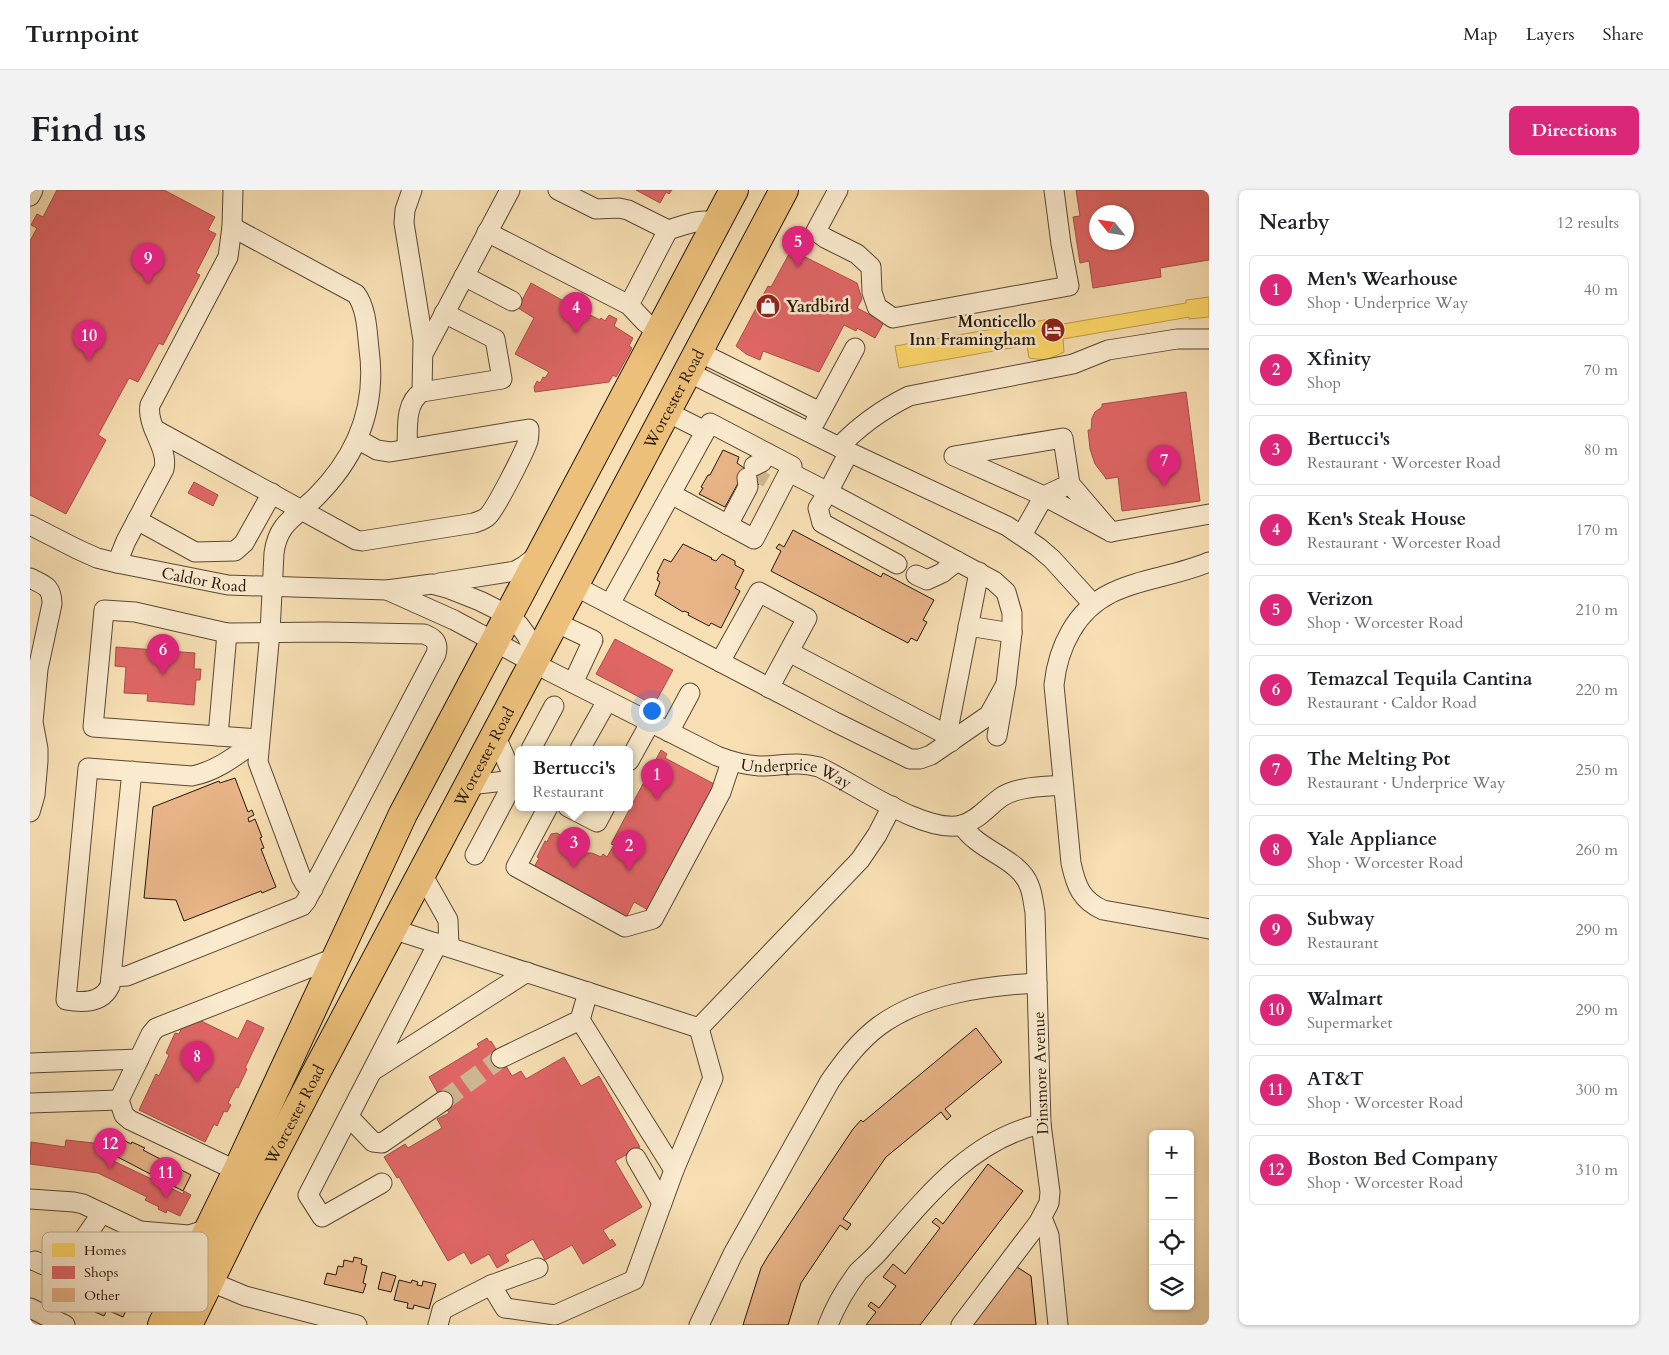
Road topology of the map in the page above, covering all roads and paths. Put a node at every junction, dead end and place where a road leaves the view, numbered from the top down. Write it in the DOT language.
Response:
graph roads {
  1 [pos="33,190"];
  2 [pos="412,190"];
  3 [pos="510,190"];
  4 [pos="558,190"];
  5 [pos="784,190"];
  6 [pos="1054,190"];
  7 [pos="835,191"];
  8 [pos="733,192"];
  9 [pos="227,193"];
  10 [pos="30,196"];
  11 [pos="716,223"];
  12 [pos="232,227"];
  13 [pos="668,230"];
  14 [pos="487,232"];
  15 [pos="464,276"];
  16 [pos="512,301"];
  17 [pos="629,305"];
  18 [pos="444,313"];
  19 [pos="658,332"];
  20 [pos="1188,339"];
  21 [pos="1209,339"];
  22 [pos="855,348"];
  23 [pos="424,352"];
  24 [pos="1209,354"];
  25 [pos="693,362"];
  26 [pos="422,392"];
  27 [pos="667,412"];
  28 [pos="820,412"];
  29 [pos="154,429"];
  30 [pos="705,431"];
  31 [pos="809,432"];
  32 [pos="357,439"];
  33 [pos="407,449"];
  34 [pos="844,450"];
  35 [pos="757,471"];
  36 [pos="789,472"];
  37 [pos="1070,484"];
  38 [pos="828,492"];
  39 [pos="272,494"];
  40 [pos="671,494"];
  41 [pos="1044,496"];
  42 [pos="301,510"];
  43 [pos="1209,514"];
  44 [pos="137,520"];
  45 [pos="30,524"];
  46 [pos="728,525"];
  47 [pos="1111,532"];
  48 [pos="1022,535"];
  49 [pos="542,550"];
  50 [pos="957,561"];
  51 [pos="1209,562"];
  52 [pos="117,563"];
  53 [pos="897,564"];
  54 [pos="979,572"];
  55 [pos="916,575"];
  56 [pos="30,578"];
  57 [pos="432,584"];
  58 [pos="575,586"];
  59 [pos="273,587"];
  60 [pos="387,590"];
  61 [pos="610,604"];
  62 [pos="1092,604"];
  63 [pos="508,615"];
  64 [pos="555,622"];
  65 [pos="968,626"];
  66 [pos="270,632"];
  67 [pos="227,633"];
  68 [pos="1012,633"];
  69 [pos="494,642"];
  70 [pos="789,652"];
  71 [pos="720,662"];
  72 [pos="534,663"];
  73 [pos="573,683"];
  74 [pos="1006,684"];
  75 [pos="769,688"];
  76 [pos="690,693"];
  77 [pos="607,701"];
  78 [pos="554,706"];
  79 [pos="650,722"];
  80 [pos="669,732"];
  81 [pos="218,736"];
  82 [pos="495,736"];
  83 [pos="997,736"];
  84 [pos="259,739"];
  85 [pos="949,739"];
  86 [pos="33,744"];
  87 [pos="533,746"];
  88 [pos="582,746"];
  89 [pos="633,754"];
  90 [pos="731,762"];
  91 [pos="132,771"];
  92 [pos="515,773"];
  93 [pos="515,778"];
  94 [pos="515,783"];
  95 [pos="469,784"];
  96 [pos="1063,785"];
  97 [pos="892,806"];
  98 [pos="546,811"];
  99 [pos="587,811"];
  100 [pos="30,812"];
  101 [pos="601,814"];
  102 [pos="962,825"];
  103 [pos="475,855"];
  104 [pos="422,874"];
  105 [pos="313,889"];
  106 [pos="392,929"];
  107 [pos="1209,929"];
  108 [pos="443,945"];
  109 [pos="336,956"];
  110 [pos="527,972"];
  111 [pos="111,977"];
  112 [pos="1037,983"];
  113 [pos="588,992"];
  114 [pos="580,1020"];
  115 [pos="699,1028"];
  116 [pos="501,1058"];
  117 [pos="139,1059"];
  118 [pos="30,1063"];
  119 [pos="373,1071"];
  120 [pos="119,1100"];
  121 [pos="443,1101"];
  122 [pos="30,1103"];
  123 [pos="349,1117"];
  124 [pos="1041,1124"];
  125 [pos="636,1158"];
  126 [pos="237,1170"];
  127 [pos="674,1170"];
  128 [pos="382,1183"];
  129 [pos="30,1199"];
  130 [pos="662,1203"];
  131 [pos="102,1213"];
  132 [pos="1042,1218"];
  133 [pos="208,1229"];
  134 [pos="89,1232"];
  135 [pos="140,1232"];
  136 [pos="198,1232"];
  137 [pos="207,1232"];
  138 [pos="35,1260"];
  139 [pos="208,1262"];
  140 [pos="42,1263"];
  141 [pos="538,1268"];
  142 [pos="208,1281"];
  143 [pos="491,1286"];
  144 [pos="30,1308"];
  145 [pos="172,1312"];
  146 [pos="65,1325"];
  147 [pos="162,1325"];
  148 [pos="358,1325"];
  149 [pos="438,1325"];
  150 [pos="699,1325"];
  151 [pos="828,1325"];
  152 [pos="961,1325"];
  153 [pos="1058,1325"];
  1 -- 10 [label="street"];
  2 -- 23 [label="street"];
  3 -- 14 [label="street"];
  4 -- 13 [label="street"];
  5 -- 25 [label="highway, Worcester Road"];
  6 -- 7 [label="street"];
  8 -- 11 [label="highway, Worcester Road"];
  9 -- 12 [label="street"];
  11 -- 13 [label="street"];
  11 -- 19 [label="highway, Worcester Road"];
  12 -- 29 [label="street"];
  12 -- 32 [label="street"];
  13 -- 17 [label="street"];
  14 -- 15 [label="street"];
  14 -- 17 [label="street"];
  15 -- 16 [label="street"];
  15 -- 18 [label="street"];
  17 -- 19 [label="street"];
  18 -- 23 [label="street"];
  18 -- 26 [label="street"];
  19 -- 49 [label="highway, Worcester Road"];
  20 -- 21 [label="street"];
  20 -- 24 [label="street"];
  20 -- 34 [label="street"];
  22 -- 28 [label="street"];
  23 -- 26 [label="street"];
  25 -- 27 [label="highway, Worcester Road"];
  25 -- 28 [label="street"];
  25 -- 31 [label="street"];
  26 -- 33 [label="street"];
  27 -- 30 [label="street"];
  27 -- 58 [label="highway, Worcester Road"];
  28 -- 31 [label="street"];
  29 -- 39 [label="street"];
  29 -- 44 [label="street"];
  30 -- 35 [label="street"];
  30 -- 40 [label="street"];
  31 -- 34 [label="street"];
  32 -- 33 [label="street"];
  32 -- 42 [label="street"];
  33 -- 42 [label="street"];
  34 -- 38 [label="street"];
  34 -- 48 [label="street"];
  35 -- 36 [label="street"];
  35 -- 46 [label="street"];
  36 -- 38 [label="street"];
  36 -- 46 [label="street"];
  37 -- 41 [label="street"];
  37 -- 41 [label="street"];
  37 -- 47 [label="street"];
  38 -- 50 [label="street"];
  38 -- 53 [label="street"];
  39 -- 42 [label="street"];
  39 -- 44 [label="street"];
  40 -- 46 [label="street"];
  40 -- 61 [label="street"];
  41 -- 47 [label="street"];
  41 -- 48 [label="street"];
  42 -- 59 [label="street"];
  43 -- 47 [label="street"];
  44 -- 52 [label="street"];
  45 -- 52 [label="street, Caldor Road"];
  48 -- 62 [label="street"];
  49 -- 57 [label="street"];
  49 -- 63 [label="highway, Worcester Road"];
  50 -- 54 [label="street"];
  50 -- 55 [label="street"];
  51 -- 62 [label="street"];
  52 -- 59 [label="street, Caldor Road"];
  54 -- 65 [label="street"];
  54 -- 68 [label="street"];
  56 -- 86 [label="street"];
  57 -- 60 [label="street, Caldor Road"];
  57 -- 63 [label="street, Caldor Road"];
  58 -- 61 [label="street"];
  58 -- 64 [label="highway, Worcester Road"];
  59 -- 60 [label="street, Caldor Road"];
  59 -- 66 [label="street"];
  60 -- 69 [label="street, Caldor Road"];
  61 -- 71 [label="street"];
  62 -- 96 [label="street"];
  63 -- 69 [label="highway, Worcester Road"];
  63 -- 72 [label="street, Caldor Road"];
  64 -- 72 [label="highway, Worcester Road"];
  64 -- 73 [label="street"];
  65 -- 68 [label="street"];
  65 -- 85 [label="street"];
  66 -- 67 [label="street"];
  66 -- 84 [label="street"];
  66 -- 105 [label="street"];
  67 -- 81 [label="street"];
  67 -- 81 [label="street"];
  68 -- 74 [label="street"];
  69 -- 72 [label="street, Caldor Road"];
  69 -- 109 [label="highway, Worcester Road"];
  70 -- 71 [label="street"];
  70 -- 75 [label="street"];
  70 -- 85 [label="street"];
  71 -- 75 [label="street"];
  72 -- 73 [label="street, Underprice Way"];
  72 -- 82 [label="highway, Worcester Road"];
  73 -- 77 [label="street, Underprice Way"];
  74 -- 83 [label="street"];
  74 -- 85 [label="street"];
  75 -- 85 [label="street"];
  76 -- 80 [label="street"];
  77 -- 79 [label="street, Underprice Way"];
  77 -- 88 [label="street"];
  78 -- 87 [label="street"];
  79 -- 80 [label="street, Underprice Way"];
  79 -- 89 [label="street"];
  80 -- 90 [label="street, Underprice Way"];
  81 -- 84 [label="street"];
  82 -- 92 [label="street"];
  82 -- 95 [label="highway, Worcester Road"];
  84 -- 91 [label="street"];
  84 -- 105 [label="street"];
  86 -- 100 [label="street"];
  90 -- 97 [label="street, Underprice Way"];
  90 -- 98 [label="street"];
  91 -- 111 [label="street"];
  91 -- 111 [label="street"];
  93 -- 95 [label="street"];
  94 -- 103 [label="street"];
  95 -- 104 [label="highway, Worcester Road"];
  96 -- 102 [label="street"];
  96 -- 107 [label="street"];
  97 -- 102 [label="street, Underprice Way"];
  97 -- 115 [label="street"];
  99 -- 101 [label="street"];
  102 -- 112 [label="street, Dinsmore Avenue"];
  104 -- 106 [label="highway, Worcester Road"];
  104 -- 108 [label="street"];
  105 -- 111 [label="street"];
  106 -- 108 [label="street"];
  106 -- 139 [label="highway, Worcester Road"];
  108 -- 110 [label="street"];
  108 -- 119 [label="street"];
  109 -- 117 [label="street"];
  109 -- 126 [label="highway, Worcester Road"];
  110 -- 113 [label="street"];
  110 -- 119 [label="street"];
  112 -- 124 [label="street, Dinsmore Avenue"];
  112 -- 150 [label="street"];
  113 -- 114 [label="street"];
  113 -- 115 [label="street"];
  114 -- 116 [label="street"];
  114 -- 127 [label="street"];
  115 -- 127 [label="street"];
  117 -- 118 [label="street"];
  117 -- 120 [label="street"];
  119 -- 123 [label="street"];
  120 -- 122 [label="street"];
  120 -- 126 [label="street"];
  121 -- 123 [label="street"];
  123 -- 128 [label="street"];
  124 -- 132 [label="street, Dinsmore Avenue"];
  124 -- 151 [label="street"];
  125 -- 130 [label="street"];
  126 -- 133 [label="highway, Worcester Road"];
  127 -- 130 [label="street"];
  129 -- 131 [label="street"];
  130 -- 143 [label="street"];
  131 -- 134 [label="street"];
  131 -- 135 [label="street"];
  132 -- 152 [label="street, Dinsmore Avenue"];
  132 -- 153 [label="street"];
  133 -- 136 [label="street"];
  133 -- 137 [label="highway, Worcester Road"];
  138 -- 140 [label="street"];
  141 -- 143 [label="street"];
  142 -- 148 [label="street"];
  143 -- 149 [label="street"];
  144 -- 146 [label="street"];
  145 -- 147 [label="highway, Worcester Road"];
}
